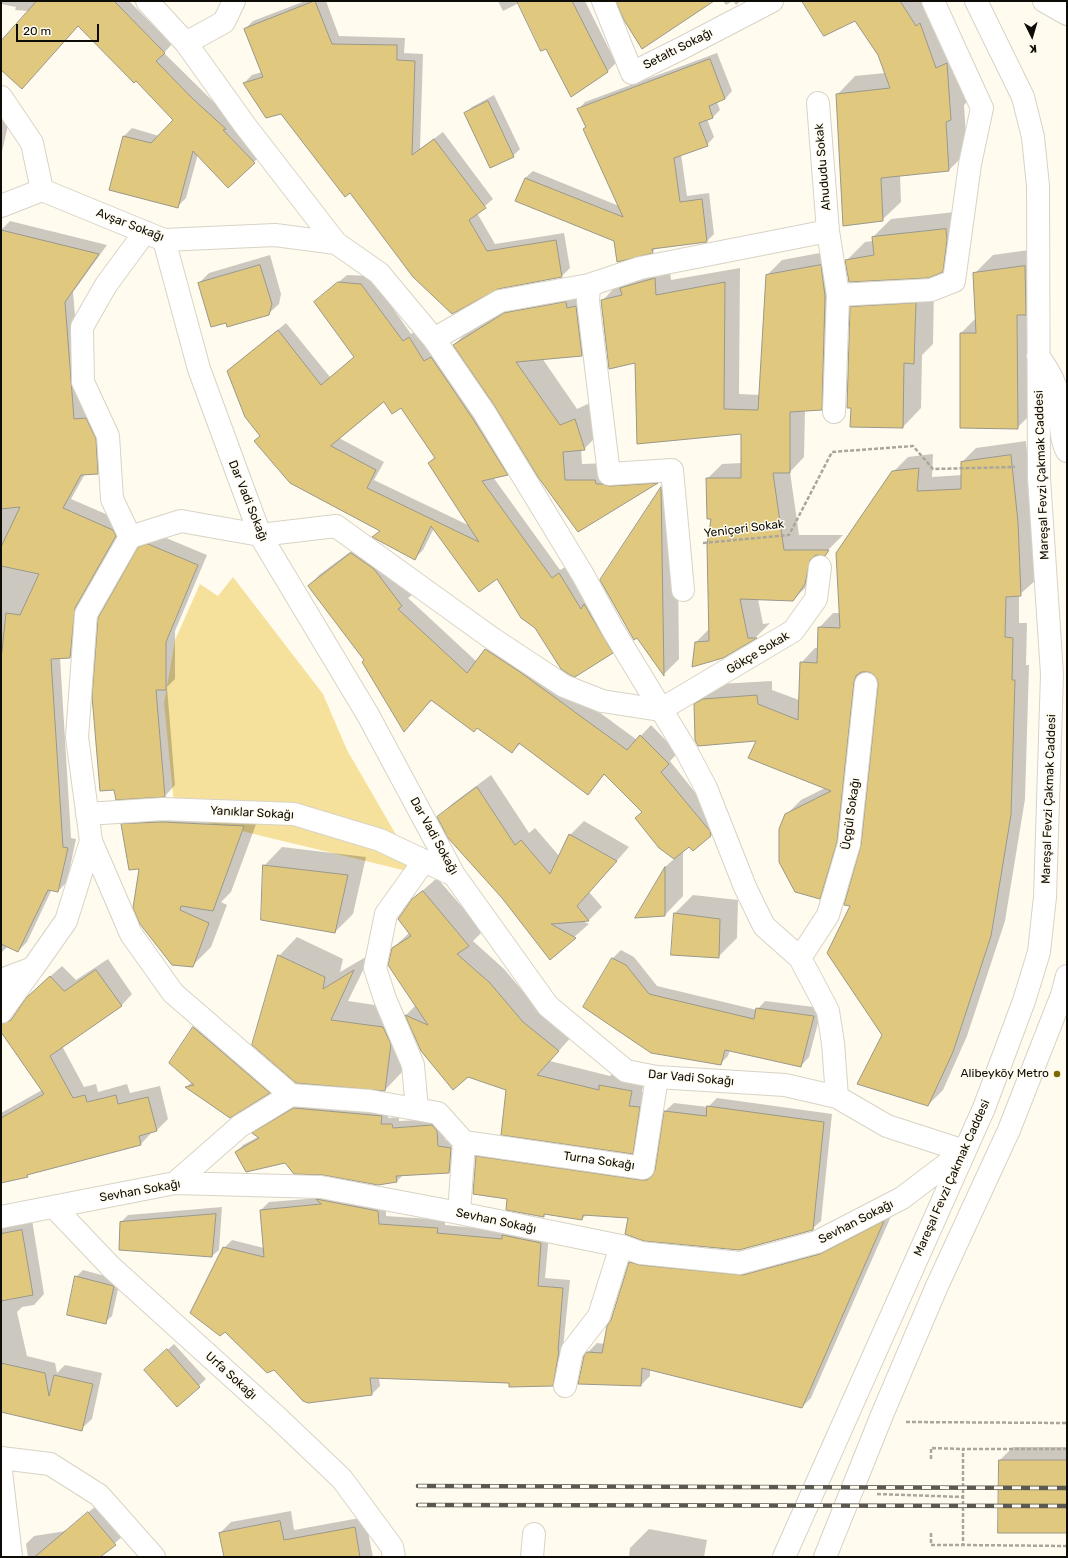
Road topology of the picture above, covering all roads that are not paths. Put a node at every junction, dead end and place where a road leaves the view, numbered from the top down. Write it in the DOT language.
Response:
graph roads {
  1 [pos="147,1"];
  2 [pos="234,1"];
  3 [pos="603,1"];
  4 [pos="772,1"];
  5 [pos="933,1"];
  6 [pos="976,1"];
  7 [pos="1044,1"];
  8 [pos="1067,14"];
  9 [pos="186,43"];
  10 [pos="1,97"];
  11 [pos="818,103"];
  12 [pos="42,190"];
  13 [pos="1,206"];
  14 [pos="828,231"];
  15 [pos="154,236"];
  16 [pos="336,243"];
  17 [pos="589,285"];
  18 [pos="838,295"];
  19 [pos="434,339"];
  20 [pos="1038,356"];
  21 [pos="834,412"];
  22 [pos="1067,451"];
  23 [pos="260,535"];
  24 [pos="130,537"];
  25 [pos="820,567"];
  26 [pos="683,590"];
  27 [pos="866,684"];
  28 [pos="660,710"];
  29 [pos="87,814"];
  30 [pos="91,841"];
  31 [pos="424,861"];
  32 [pos="454,875"];
  33 [pos="800,958"];
  34 [pos="33,968"];
  35 [pos="1067,976"];
  36 [pos="1,980"];
  37 [pos="1,1012"];
  38 [pos="657,1077"];
  39 [pos="291,1095"];
  40 [pos="837,1097"];
  41 [pos="417,1109"];
  42 [pos="464,1142"];
  43 [pos="964,1151"];
  44 [pos="175,1183"];
  45 [pos="54,1206"];
  46 [pos="459,1213"];
  47 [pos="1,1217"];
  48 [pos="621,1246"];
  49 [pos="565,1386"];
  50 [pos="1,1458"];
  51 [pos="1,1471"];
  52 [pos="534,1534"];
  53 [pos="7,1550"];
  54 [pos="154,1557"];
  55 [pos="394,1557"];
  56 [pos="532,1557"];
  57 [pos="784,1557"];
  58 [pos="825,1557"];
  1 -- 9 [label="street"];
  2 -- 9 [label="street"];
  3 -- 4 [label="street, Setaltı Sokağı"];
  5 -- 18 [label="street"];
  6 -- 20 [label="street, Mareşal Fevzi Çakmak Caddesi"];
  7 -- 8 [label="street"];
  9 -- 16 [label="street"];
  10 -- 12 [label="street"];
  11 -- 14 [label="street, Ahududu Sokak"];
  12 -- 13 [label="street"];
  12 -- 15 [label="street, Avşar Sokağı"];
  14 -- 17 [label="street"];
  14 -- 18 [label="street, Ahududu Sokak"];
  15 -- 16 [label="street, Avşar Sokağı"];
  15 -- 23 [label="street, Dar Vadi Sokağı"];
  15 -- 24 [label="street"];
  16 -- 19 [label="street"];
  17 -- 19 [label="street"];
  17 -- 26 [label="street"];
  18 -- 21 [label="street, Ahududu Sokak"];
  19 -- 28 [label="street"];
  20 -- 22 [label="street"];
  20 -- 43 [label="street, Mareşal Fevzi Çakmak Caddesi"];
  23 -- 24 [label="street"];
  23 -- 28 [label="street"];
  23 -- 32 [label="street, Dar Vadi Sokağı"];
  24 -- 29 [label="street"];
  25 -- 28 [label="street, Gökçe Sokak"];
  27 -- 33 [label="street, Üçgül Sokağı"];
  28 -- 33 [label="street"];
  29 -- 30 [label="street"];
  29 -- 31 [label="street, Yanıklar Sokağı"];
  30 -- 34 [label="street"];
  30 -- 39 [label="street"];
  31 -- 32 [label="street, Yanıklar Sokağı"];
  31 -- 41 [label="street"];
  32 -- 38 [label="street, Dar Vadi Sokağı"];
  33 -- 40 [label="street"];
  34 -- 36 [label="street"];
  34 -- 37 [label="street"];
  35 -- 58 [label="street"];
  38 -- 40 [label="street, Dar Vadi Sokağı"];
  38 -- 42 [label="street, Turna Sokağı"];
  39 -- 41 [label="street"];
  39 -- 44 [label="street"];
  40 -- 43 [label="street, Dar Vadi Sokağı"];
  41 -- 42 [label="street"];
  42 -- 46 [label="street"];
  43 -- 48 [label="street, Sevhan Sokağı"];
  43 -- 57 [label="street, Mareşal Fevzi Çakmak Caddesi"];
  44 -- 45 [label="street, Sevhan Sokağı"];
  44 -- 46 [label="street, Sevhan Sokağı"];
  45 -- 47 [label="street, Sevhan Sokağı"];
  45 -- 55 [label="street, Urfa Sokağı"];
  46 -- 48 [label="street, Sevhan Sokağı"];
  48 -- 49 [label="street"];
  50 -- 54 [label="street"];
  51 -- 53 [label="street"];
  52 -- 56 [label="street"];
}
